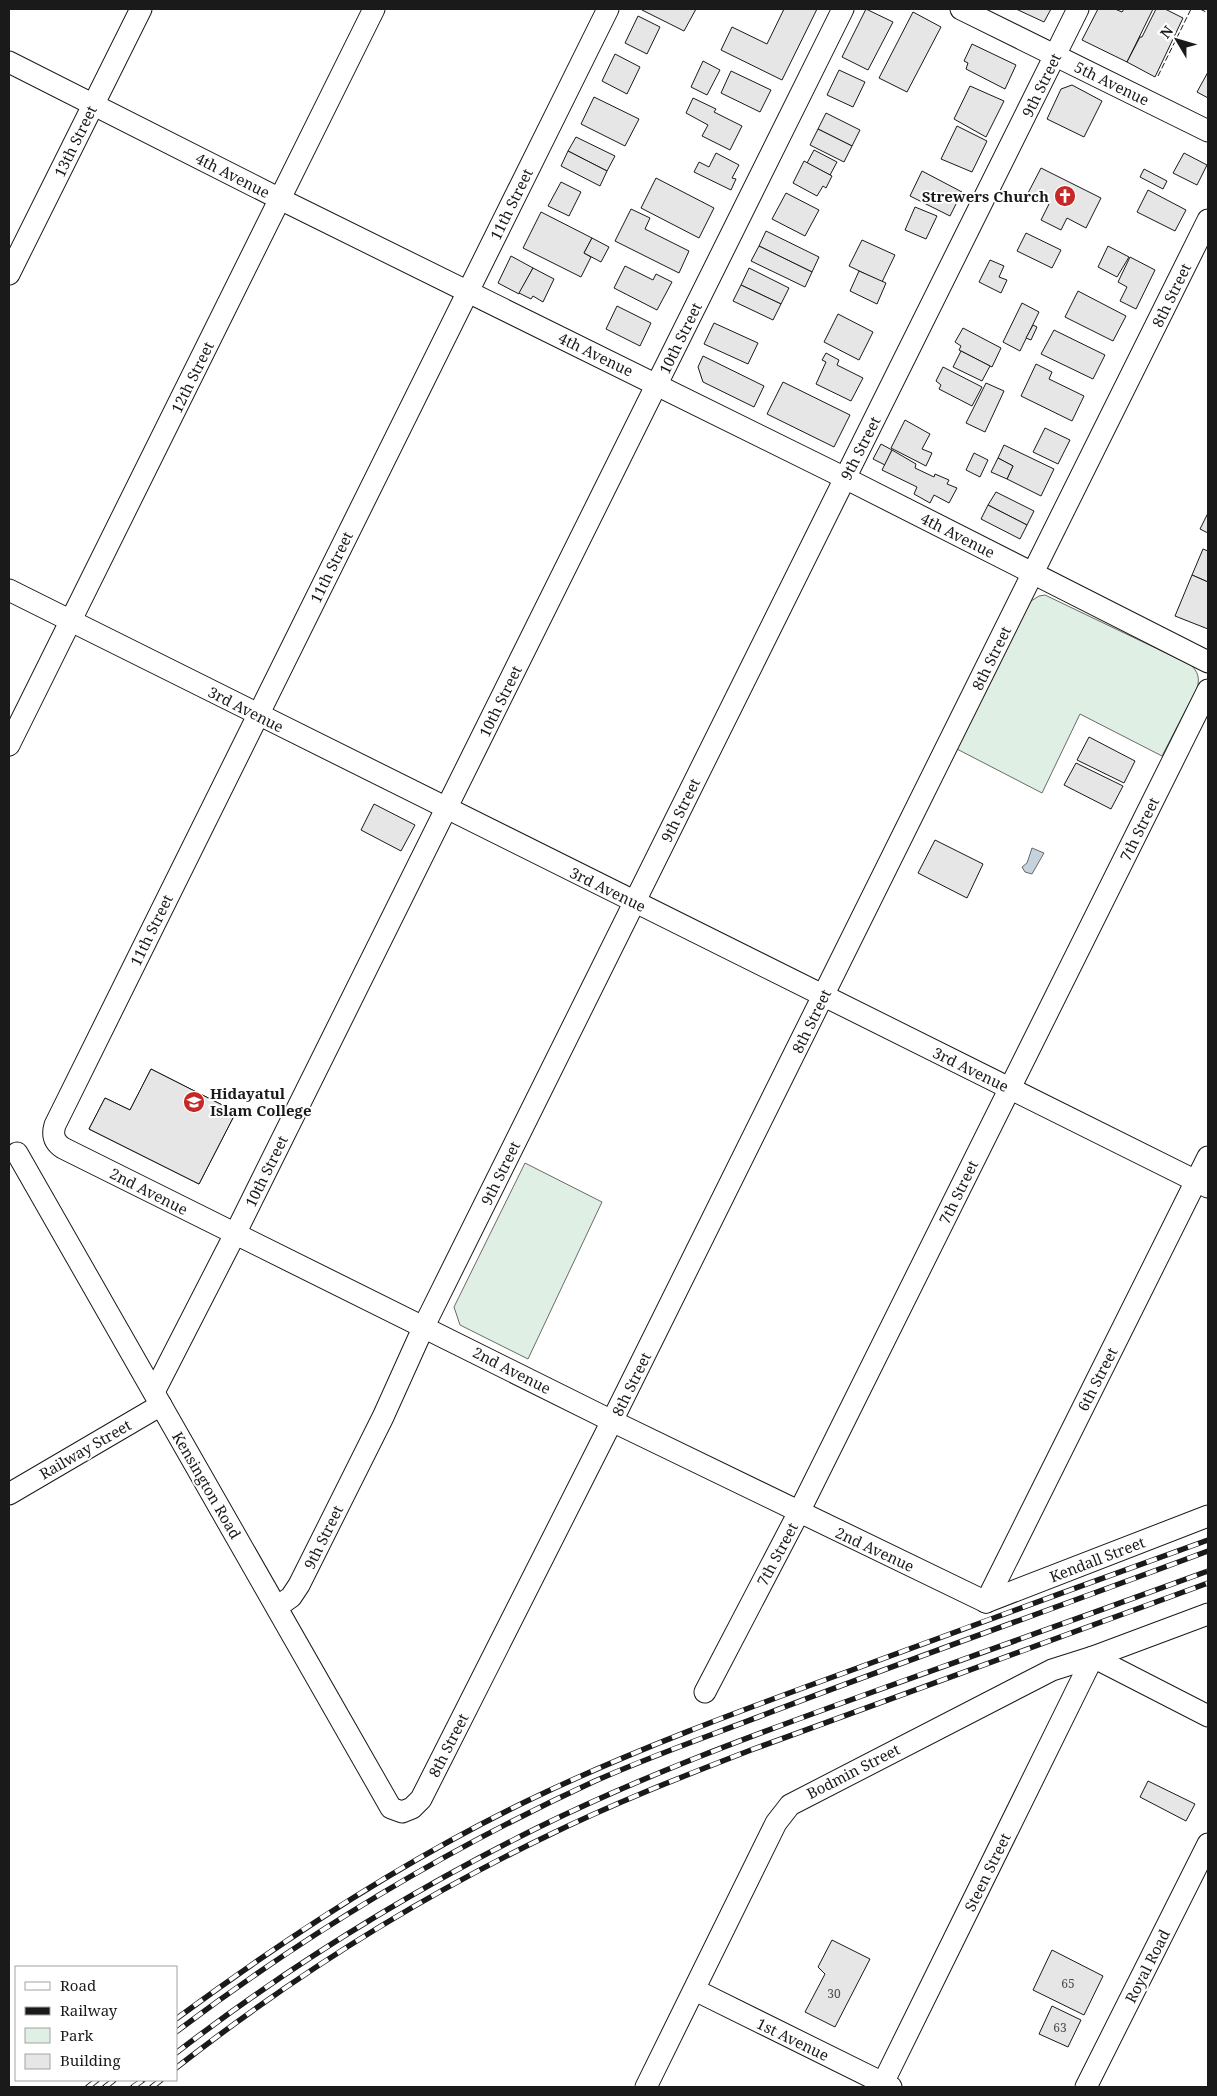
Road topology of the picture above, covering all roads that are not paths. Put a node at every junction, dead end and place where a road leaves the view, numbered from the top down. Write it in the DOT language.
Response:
graph roads {
  1 [pos="141,9"];
  2 [pos="374,9"];
  3 [pos="608,9"];
  4 [pos="843,9"];
  5 [pos="962,9"];
  6 [pos="1078,9"];
  7 [pos="1055,55"];
  8 [pos="9,62"];
  9 [pos="93,105"];
  10 [pos="1208,131"];
  11 [pos="280,198"];
  12 [pos="1208,220"];
  13 [pos="9,274"];
  14 [pos="468,291"];
  15 [pos="657,384"];
  16 [pos="846,478"];
  17 [pos="1033,574"];
  18 [pos="9,590"];
  19 [pos="70,621"];
  20 [pos="1208,662"];
  21 [pos="1208,690"];
  22 [pos="257,715"];
  23 [pos="9,745"];
  24 [pos="446,809"];
  25 [pos="635,902"];
  26 [pos="823,996"];
  27 [pos="1010,1088"];
  28 [pos="55,1125"];
  29 [pos="17,1153"];
  30 [pos="1208,1157"];
  31 [pos="1202,1184"];
  32 [pos="235,1234"];
  33 [pos="424,1326"];
  34 [pos="158,1399"];
  35 [pos="612,1421"];
  36 [pos="9,1494"];
  37 [pos="799,1512"];
  38 [pos="1208,1516"];
  39 [pos="986,1602"];
  40 [pos="277,1607"];
  41 [pos="1208,1614"];
  42 [pos="1093,1657"];
  43 [pos="705,1692"];
  44 [pos="1208,1716"];
  45 [pos="402,1812"];
  46 [pos="1208,1844"];
  47 [pos="694,1990"];
  48 [pos="885,2086"];
  49 [pos="646,2087"];
  50 [pos="1086,2087"];
  1 -- 9 [label="street, 13th Street"];
  2 -- 11 [label="street, 12th Street"];
  3 -- 14 [label="street, 11th Street"];
  4 -- 15 [label="street, 10th Street"];
  5 -- 7 [label="street, 5th Avenue"];
  6 -- 7 [label="street, 9th Street"];
  7 -- 10 [label="street, 5th Avenue"];
  7 -- 16 [label="street, 9th Street"];
  8 -- 9 [label="street, 4th Avenue"];
  9 -- 11 [label="street, 4th Avenue"];
  9 -- 13 [label="street, 13th Street"];
  11 -- 14 [label="street, 4th Avenue"];
  11 -- 19 [label="street, 12th Street"];
  12 -- 17 [label="street, 8th Street"];
  14 -- 15 [label="street, 4th Avenue"];
  14 -- 22 [label="street, 11th Street"];
  15 -- 16 [label="street, 4th Avenue"];
  15 -- 24 [label="street, 10th Street"];
  16 -- 17 [label="street, 4th Avenue"];
  16 -- 25 [label="street, 9th Street"];
  17 -- 20 [label="street, 4th Avenue"];
  17 -- 26 [label="street, 8th Street"];
  18 -- 19 [label="street, 3rd Avenue"];
  19 -- 22 [label="street, 3rd Avenue"];
  19 -- 23 [label="street, 12th Street"];
  21 -- 27 [label="street, 7th Street"];
  22 -- 24 [label="street, 3rd Avenue"];
  22 -- 28 [label="street, 11th Street"];
  24 -- 25 [label="street, 3rd Avenue"];
  24 -- 32 [label="street, 10th Street"];
  25 -- 26 [label="street, 3rd Avenue"];
  25 -- 33 [label="street, 9th Street"];
  26 -- 27 [label="street, 3rd Avenue"];
  26 -- 35 [label="street, 8th Street"];
  27 -- 31 [label="street, 3rd Avenue"];
  27 -- 37 [label="street, 7th Street"];
  28 -- 32 [label="street, 2nd Avenue"];
  29 -- 34 [label="street, Kensington Road"];
  30 -- 31 [label="street, 6th Street"];
  31 -- 39 [label="street, 6th Street"];
  32 -- 33 [label="street, 2nd Avenue"];
  32 -- 34 [label="street, 10th Street"];
  33 -- 35 [label="street, 2nd Avenue"];
  33 -- 40 [label="street, 9th Street"];
  34 -- 36 [label="street, Railway Street"];
  34 -- 40 [label="street, Kensington Road"];
  35 -- 37 [label="street, 2nd Avenue"];
  35 -- 45 [label="street, 8th Street"];
  37 -- 39 [label="street, 2nd Avenue"];
  37 -- 43 [label="street, 7th Street"];
  38 -- 39 [label="street, Kendall Street"];
  40 -- 45 [label="street, Kensington Road"];
  41 -- 42 [label="street, Bodmin Street"];
  42 -- 44 [label="street"];
  42 -- 47 [label="street, Bodmin Street"];
  42 -- 48 [label="street, Steen Street"];
  46 -- 50 [label="street, Royal Road"];
  47 -- 48 [label="street, 1st Avenue"];
  47 -- 49 [label="street, Bodmin Street"];
}
